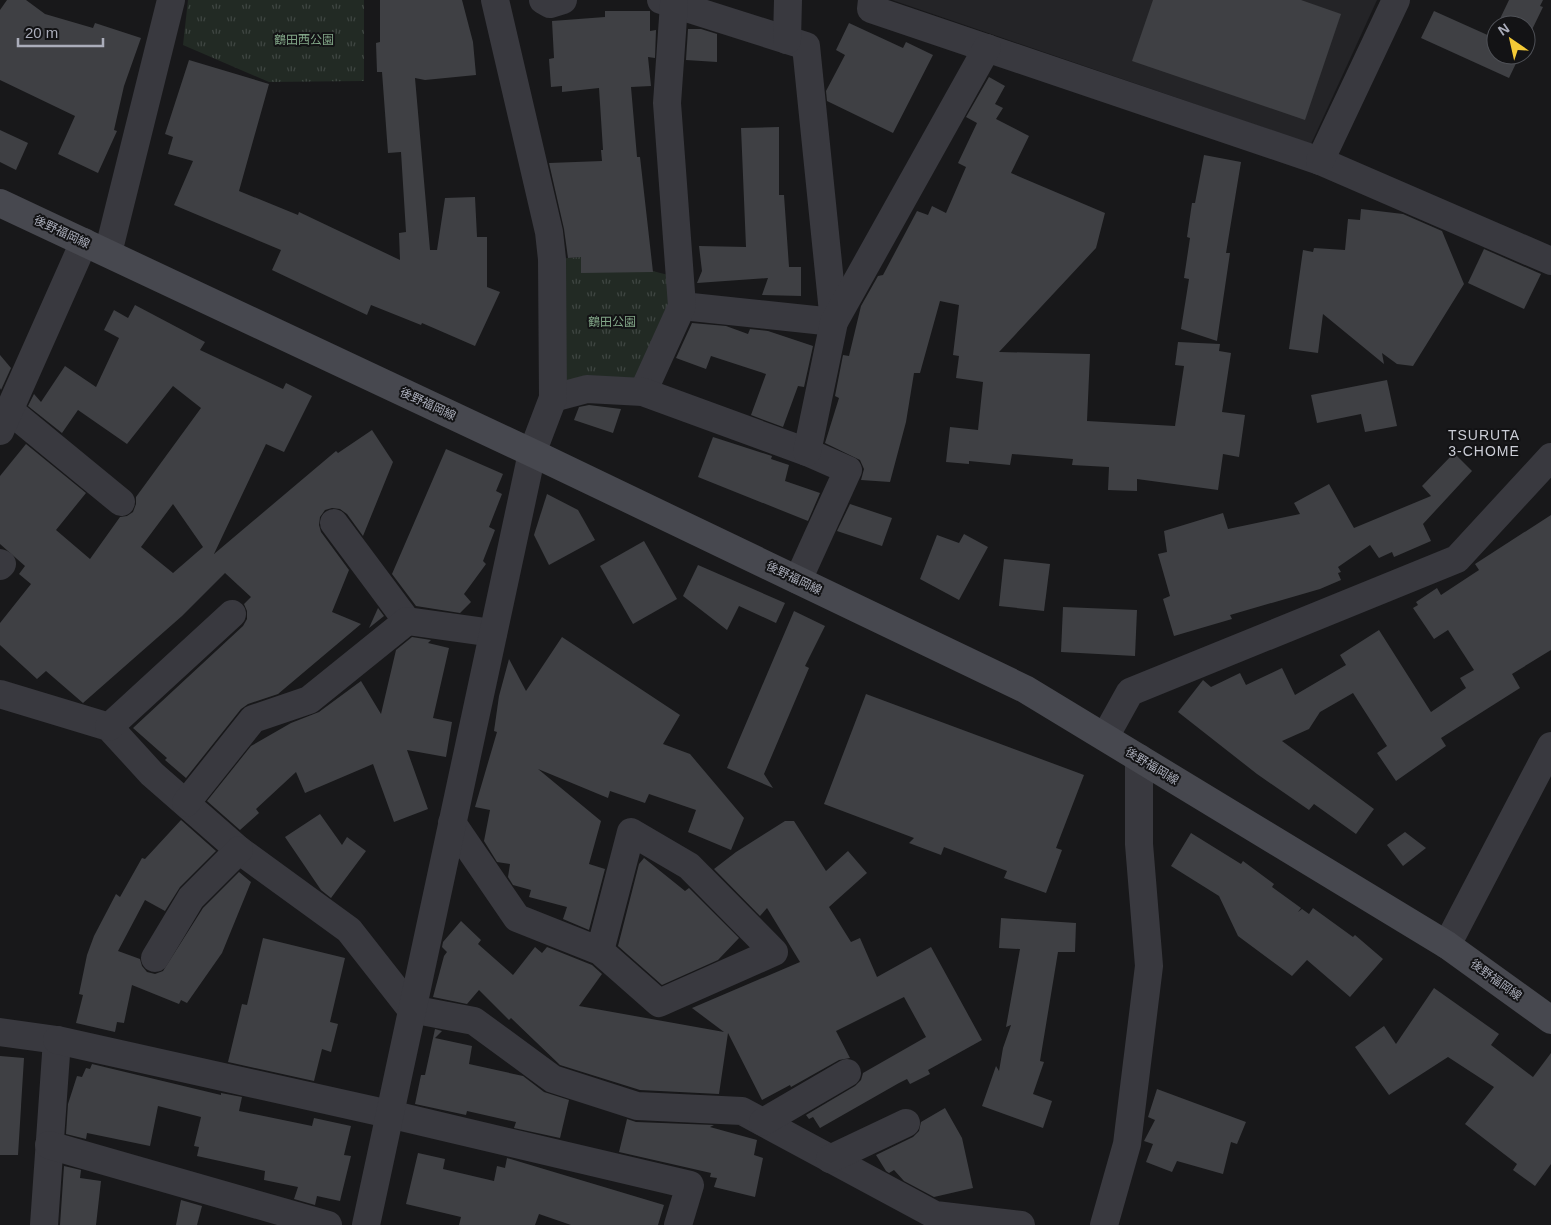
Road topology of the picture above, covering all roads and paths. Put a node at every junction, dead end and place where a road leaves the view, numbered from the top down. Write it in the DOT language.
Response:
graph roads {
  1 [pos="171,0"];
  2 [pos="495,0"];
  3 [pos="543,0"];
  4 [pos="563,0"];
  5 [pos="788,0"];
  6 [pos="872,0"];
  7 [pos="1396,0"];
  8 [pos="668,2"];
  9 [pos="787,40"];
  10 [pos="988,48"];
  11 [pos="1320,162"];
  12 [pos="0,203"];
  13 [pos="96,247"];
  14 [pos="1551,261"];
  15 [pos="682,306"];
  16 [pos="834,322"];
  17 [pos="643,392"];
  18 [pos="553,398"];
  19 [pos="4,420"];
  20 [pos="532,452"];
  21 [pos="807,452"];
  22 [pos="1546,473"];
  23 [pos="121,502"];
  24 [pos="334,523"];
  25 [pos="798,580"];
  26 [pos="232,614"];
  27 [pos="407,621"];
  28 [pos="493,634"];
  29 [pos="0,694"];
  30 [pos="109,727"];
  31 [pos="1105,738"];
  32 [pos="1551,746"];
  33 [pos="1139,758"];
  34 [pos="186,803"];
  35 [pos="452,823"];
  36 [pos="239,850"];
  37 [pos="1447,945"];
  38 [pos="600,951"];
  39 [pos="155,958"];
  40 [pos="412,1009"];
  41 [pos="1551,1020"];
  42 [pos="0,1032"];
  43 [pos="56,1040"];
  44 [pos="847,1073"];
  45 [pos="389,1114"];
  46 [pos="763,1122"];
  47 [pos="906,1123"];
  48 [pos="49,1144"];
  49 [pos="830,1158"];
  50 [pos="44,1225"];
  51 [pos="328,1225"];
  52 [pos="366,1225"];
  53 [pos="678,1225"];
  54 [pos="1021,1225"];
  55 [pos="1104,1225"];
  1 -- 13 [label="street"];
  2 -- 18 [label="street"];
  3 -- 4 [label="street"];
  5 -- 9 [label="street"];
  6 -- 10 [label="street"];
  7 -- 11 [label="street"];
  8 -- 9 [label="street"];
  8 -- 15 [label="street"];
  9 -- 16 [label="street"];
  10 -- 11 [label="street"];
  10 -- 16 [label="street"];
  11 -- 14 [label="street"];
  12 -- 13 [label="main road, 後野福岡線"];
  13 -- 19 [label="street"];
  13 -- 20 [label="main road, 後野福岡線"];
  15 -- 16 [label="street"];
  15 -- 17 [label="street"];
  16 -- 21 [label="street"];
  17 -- 18 [label="street"];
  17 -- 21 [label="street"];
  18 -- 20 [label="street"];
  19 -- 23 [label="street"];
  20 -- 25 [label="main road, 後野福岡線"];
  20 -- 28 [label="street"];
  21 -- 25 [label="street"];
  22 -- 31 [label="street"];
  24 -- 27 [label="street"];
  25 -- 31 [label="main road, 後野福岡線"];
  26 -- 30 [label="street"];
  27 -- 28 [label="street"];
  27 -- 34 [label="street"];
  28 -- 35 [label="street"];
  29 -- 30 [label="street"];
  30 -- 34 [label="street"];
  31 -- 33 [label="main road, 後野福岡線"];
  32 -- 37 [label="street"];
  33 -- 37 [label="main road, 後野福岡線"];
  33 -- 55 [label="street"];
  34 -- 36 [label="street"];
  35 -- 38 [label="street"];
  35 -- 40 [label="street"];
  36 -- 39 [label="street"];
  36 -- 40 [label="street"];
  37 -- 41 [label="main road, 後野福岡線"];
  38 -- 38 [label="street"];
  40 -- 45 [label="street"];
  40 -- 46 [label="street"];
  42 -- 43 [label="street"];
  43 -- 45 [label="street"];
  43 -- 48 [label="street"];
  44 -- 46 [label="street"];
  45 -- 52 [label="street"];
  45 -- 53 [label="street"];
  46 -- 49 [label="street"];
  47 -- 49 [label="street"];
  48 -- 50 [label="street"];
  48 -- 51 [label="street"];
  49 -- 54 [label="street"];
}
